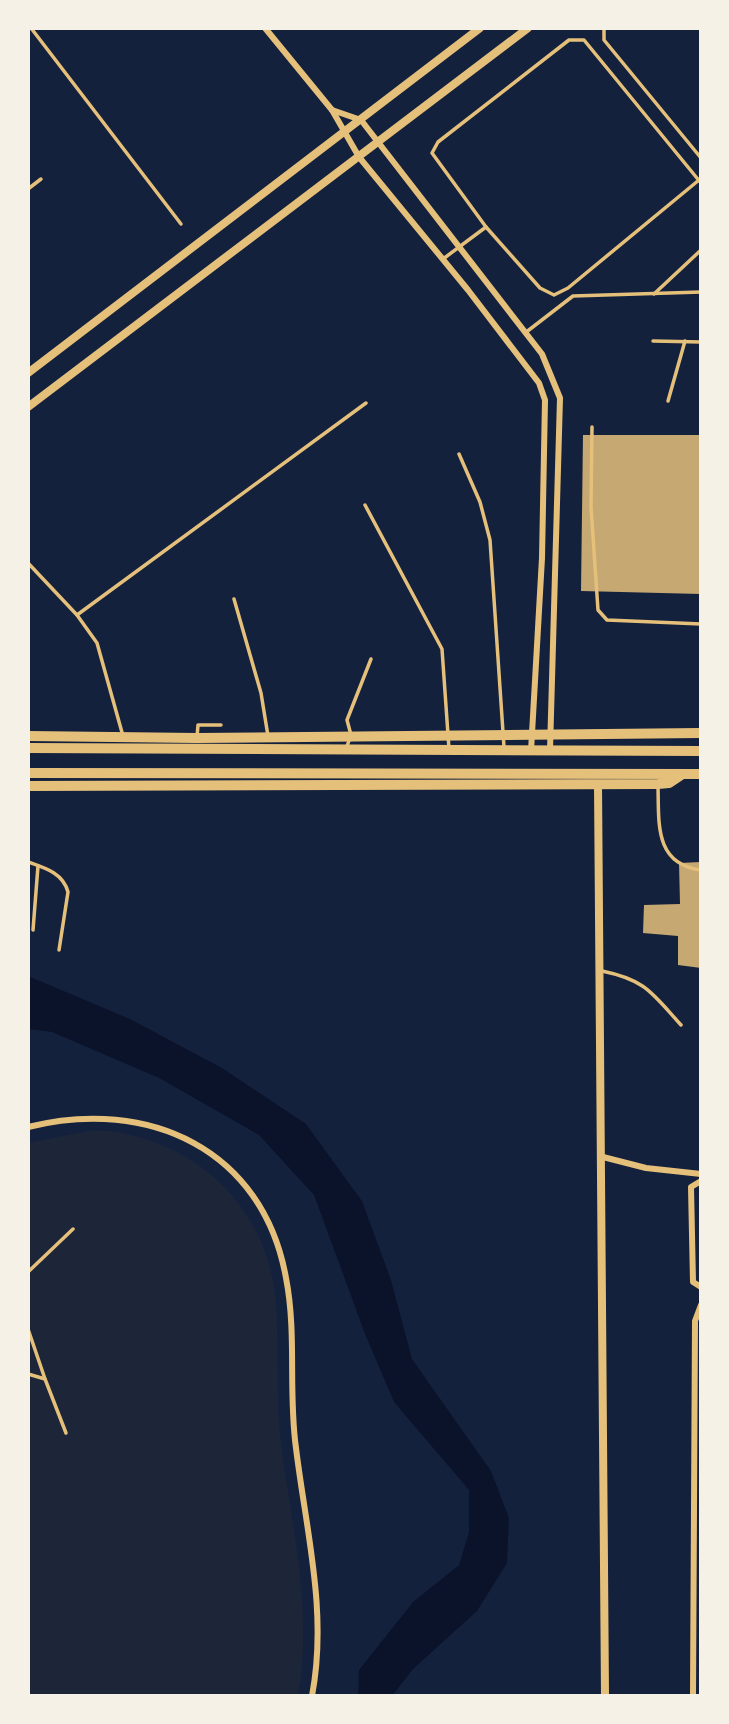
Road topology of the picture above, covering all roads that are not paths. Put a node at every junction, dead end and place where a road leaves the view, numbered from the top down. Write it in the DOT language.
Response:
graph roads {
  1 [pos="31,28"];
  2 [pos="265,28"];
  3 [pos="480,28"];
  4 [pos="528,28"];
  5 [pos="604,28"];
  6 [pos="332,110"];
  7 [pos="361,120"];
  8 [pos="343,135"];
  9 [pos="378,142"];
  10 [pos="359,157"];
  11 [pos="701,159"];
  12 [pos="41,180"];
  13 [pos="700,182"];
  14 [pos="28,189"];
  15 [pos="181,224"];
  16 [pos="486,228"];
  17 [pos="458,249"];
  18 [pos="701,250"];
  19 [pos="694,256"];
  20 [pos="701,256"];
  21 [pos="443,259"];
  22 [pos="701,292"];
  23 [pos="652,295"];
  24 [pos="525,333"];
  25 [pos="653,341"];
  26 [pos="685,341"];
  27 [pos="701,342"];
  28 [pos="28,373"];
  29 [pos="552,376"];
  30 [pos="539,383"];
  31 [pos="668,401"];
  32 [pos="366,403"];
  33 [pos="28,407"];
  34 [pos="592,427"];
  35 [pos="458,454"];
  36 [pos="365,505"];
  37 [pos="28,564"];
  38 [pos="234,599"];
  39 [pos="77,615"];
  40 [pos="701,624"];
  41 [pos="371,659"];
  42 [pos="221,726"];
  43 [pos="701,733"];
  44 [pos="351,734"];
  45 [pos="123,735"];
  46 [pos="28,736"];
  47 [pos="449,736"];
  48 [pos="503,736"];
  49 [pos="532,736"];
  50 [pos="551,736"];
  51 [pos="268,737"];
  52 [pos="197,743"];
  53 [pos="28,748"];
  54 [pos="127,748"];
  55 [pos="270,749"];
  56 [pos="346,750"];
  57 [pos="450,750"];
  58 [pos="550,750"];
  59 [pos="504,751"];
  60 [pos="531,751"];
  61 [pos="701,751"];
  62 [pos="28,773"];
  63 [pos="682,774"];
  64 [pos="701,774"];
  65 [pos="598,779"];
  66 [pos="658,784"];
  67 [pos="28,786"];
  68 [pos="28,862"];
  69 [pos="38,866"];
  70 [pos="701,870"];
  71 [pos="33,930"];
  72 [pos="59,950"];
  73 [pos="602,971"];
  74 [pos="681,1025"];
  75 [pos="28,1127"];
  76 [pos="603,1157"];
  77 [pos="701,1174"];
  78 [pos="701,1181"];
  79 [pos="73,1229"];
  80 [pos="28,1272"];
  81 [pos="701,1287"];
  82 [pos="701,1305"];
  83 [pos="28,1329"];
  84 [pos="28,1374"];
  85 [pos="45,1380"];
  86 [pos="66,1433"];
  87 [pos="697,1491"];
  88 [pos="697,1561"];
  89 [pos="312,1696"];
  90 [pos="606,1696"];
  91 [pos="693,1696"];
  1 -- 15 [label="lane"];
  2 -- 6 [label="street"];
  3 -- 7 [label="street"];
  4 -- 9 [label="street"];
  5 -- 11 [label="lane"];
  6 -- 7 [label="street"];
  6 -- 8 [label="street"];
  7 -- 8 [label="street"];
  7 -- 9 [label="street"];
  8 -- 10 [label="street"];
  8 -- 28 [label="street"];
  9 -- 10 [label="street"];
  9 -- 17 [label="street"];
  10 -- 21 [label="street"];
  10 -- 33 [label="street"];
  12 -- 14 [label="lane"];
  13 -- 16 [label="lane"];
  13 -- 16 [label="lane"];
  16 -- 17 [label="lane"];
  17 -- 21 [label="lane"];
  17 -- 24 [label="street"];
  18 -- 19 [label="lane"];
  19 -- 20 [label="lane"];
  19 -- 23 [label="lane"];
  21 -- 30 [label="street"];
  22 -- 23 [label="lane"];
  23 -- 24 [label="lane"];
  24 -- 29 [label="street"];
  25 -- 26 [label="lane"];
  26 -- 27 [label="lane"];
  26 -- 31 [label="lane"];
  29 -- 30 [label="street"];
  29 -- 50 [label="street"];
  30 -- 49 [label="street"];
  32 -- 39 [label="lane"];
  34 -- 40 [label="lane"];
  35 -- 48 [label="lane"];
  36 -- 47 [label="lane"];
  37 -- 39 [label="lane"];
  38 -- 51 [label="lane"];
  39 -- 45 [label="lane"];
  41 -- 44 [label="lane"];
  42 -- 52 [label="lane"];
  43 -- 50 [label="highway"];
  44 -- 47 [label="highway"];
  44 -- 51 [label="highway"];
  44 -- 56 [label="lane"];
  45 -- 46 [label="highway"];
  45 -- 52 [label="highway"];
  45 -- 54 [label="lane"];
  47 -- 48 [label="highway"];
  47 -- 57 [label="lane"];
  48 -- 49 [label="highway"];
  48 -- 59 [label="lane"];
  49 -- 50 [label="highway"];
  49 -- 60 [label="street"];
  50 -- 58 [label="street"];
  51 -- 52 [label="highway"];
  51 -- 55 [label="lane"];
  52 -- 54 [label="highway"];
  52 -- 55 [label="highway"];
  53 -- 54 [label="highway"];
  55 -- 56 [label="highway"];
  56 -- 57 [label="highway"];
  57 -- 59 [label="highway"];
  58 -- 60 [label="highway"];
  58 -- 61 [label="highway"];
  59 -- 60 [label="highway"];
  62 -- 65 [label="highway"];
  63 -- 64 [label="highway"];
  63 -- 65 [label="highway"];
  63 -- 66 [label="highway"];
  65 -- 66 [label="highway"];
  65 -- 67 [label="highway"];
  65 -- 73 [label="street"];
  66 -- 70 [label="lane"];
  68 -- 69 [label="lane"];
  69 -- 71 [label="lane"];
  69 -- 72 [label="lane"];
  73 -- 74 [label="lane"];
  73 -- 76 [label="street"];
  75 -- 89 [label="street"];
  76 -- 77 [label="street"];
  76 -- 90 [label="street"];
  78 -- 81 [label="street"];
  79 -- 80 [label="lane"];
  82 -- 87 [label="street"];
  83 -- 85 [label="lane"];
  84 -- 85 [label="lane"];
  85 -- 86 [label="lane"];
  87 -- 88 [label="street"];
  88 -- 91 [label="street"];
}
